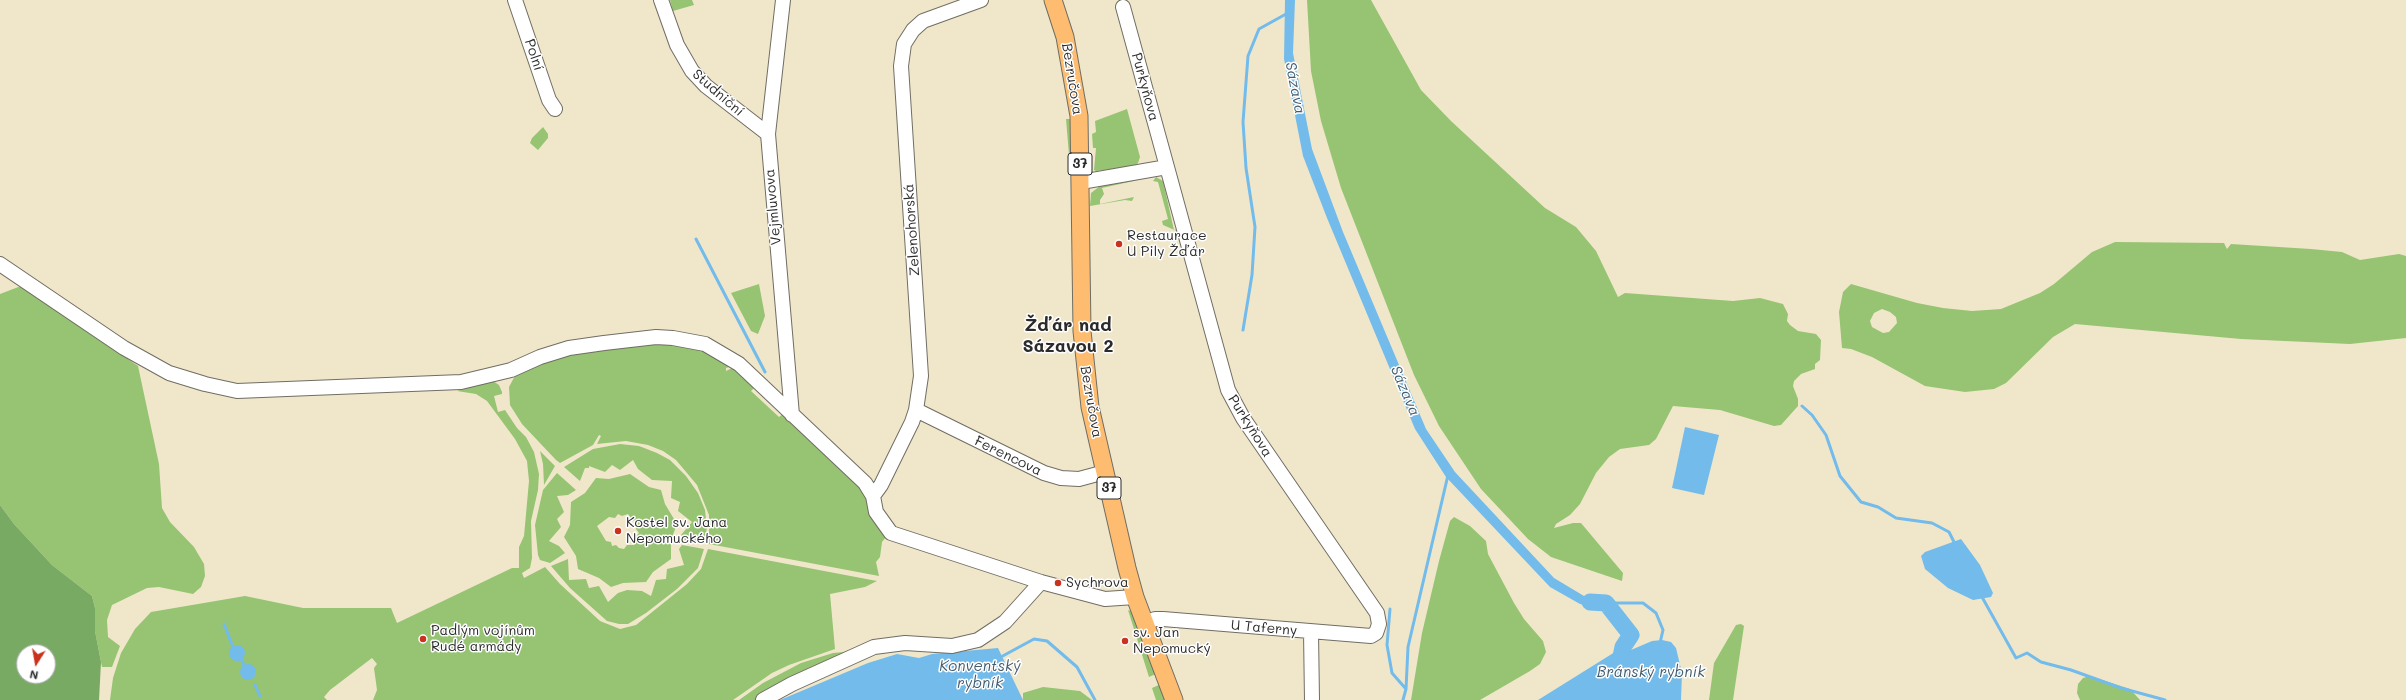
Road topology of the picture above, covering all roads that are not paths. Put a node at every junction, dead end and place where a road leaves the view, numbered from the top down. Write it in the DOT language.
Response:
graph roads {
  1 [pos="515,0"];
  2 [pos="661,0"];
  3 [pos="783,0"];
  4 [pos="980,0"];
  5 [pos="1053,0"];
  6 [pos="1122,7"];
  7 [pos="555,109"];
  8 [pos="768,134"];
  9 [pos="1167,167"];
  10 [pos="1081,182"];
  11 [pos="0,264"];
  12 [pos="916,410"];
  13 [pos="792,415"];
  14 [pos="1105,472"];
  15 [pos="873,496"];
  16 [pos="1041,582"];
  17 [pos="1136,596"];
  18 [pos="1377,613"];
  19 [pos="1146,623"];
  20 [pos="1312,632"];
  21 [pos="763,700"];
  22 [pos="1174,700"];
  23 [pos="1312,700"];
  1 -- 7 [label="street, Polní"];
  2 -- 8 [label="street, Studniční"];
  3 -- 8 [label="street, Vejmluvova"];
  4 -- 12 [label="street, Zelenohorská"];
  5 -- 10 [label="main road, Bezručova / 37"];
  6 -- 9 [label="street, Purkyňova"];
  8 -- 13 [label="street, Vejmluvova"];
  9 -- 10 [label="street"];
  9 -- 18 [label="street, Purkyňova"];
  10 -- 14 [label="main road, Bezručova / 37"];
  11 -- 13 [label="street"];
  12 -- 14 [label="street, Ferencova"];
  12 -- 15 [label="street, Zelenohorská"];
  13 -- 15 [label="street"];
  14 -- 17 [label="main road, Bezručova / 37"];
  15 -- 16 [label="street"];
  16 -- 17 [label="street"];
  16 -- 21 [label="street"];
  17 -- 19 [label="main road, Bezručova / 37"];
  18 -- 20 [label="street, U Taferny"];
  19 -- 20 [label="street, U Taferny"];
  19 -- 22 [label="main road, Bezručova / 37"];
  20 -- 23 [label="street, U Taferny"];
}
